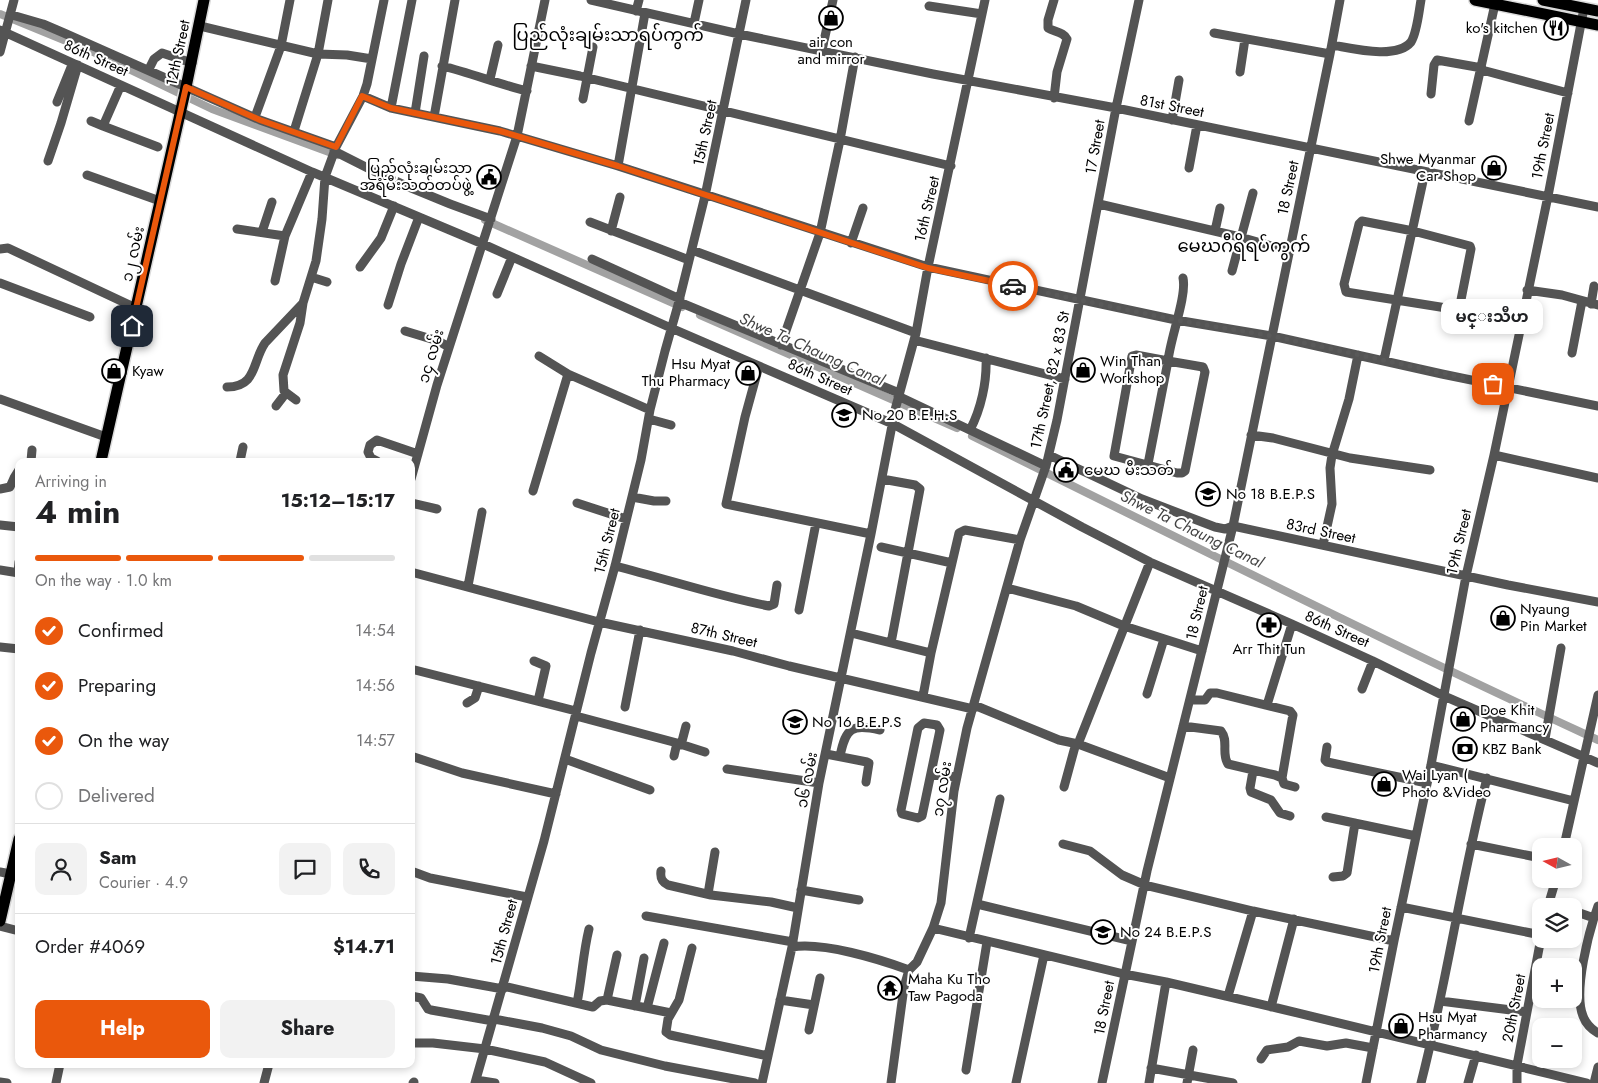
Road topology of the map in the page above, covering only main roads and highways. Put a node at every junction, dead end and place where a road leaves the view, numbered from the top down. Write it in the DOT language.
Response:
graph roads {
  1 [pos="204,0"];
  2 [pos="1475,0"];
  3 [pos="1543,0"];
  4 [pos="1598,11"];
  5 [pos="1598,24"];
  6 [pos="184,98"];
  7 [pos="102,458"];
  8 [pos="15,848"];
  9 [pos="5,873"];
  10 [pos="0,921"];
  1 -- 6 [label="main road, 12th Street"];
  2 -- 5 [label="main road"];
  3 -- 4 [label="main road"];
  6 -- 7 [label="main road, ၁၂ လမ်း"];
  8 -- 9 [label="main road"];
  9 -- 10 [label="main road"];
}
